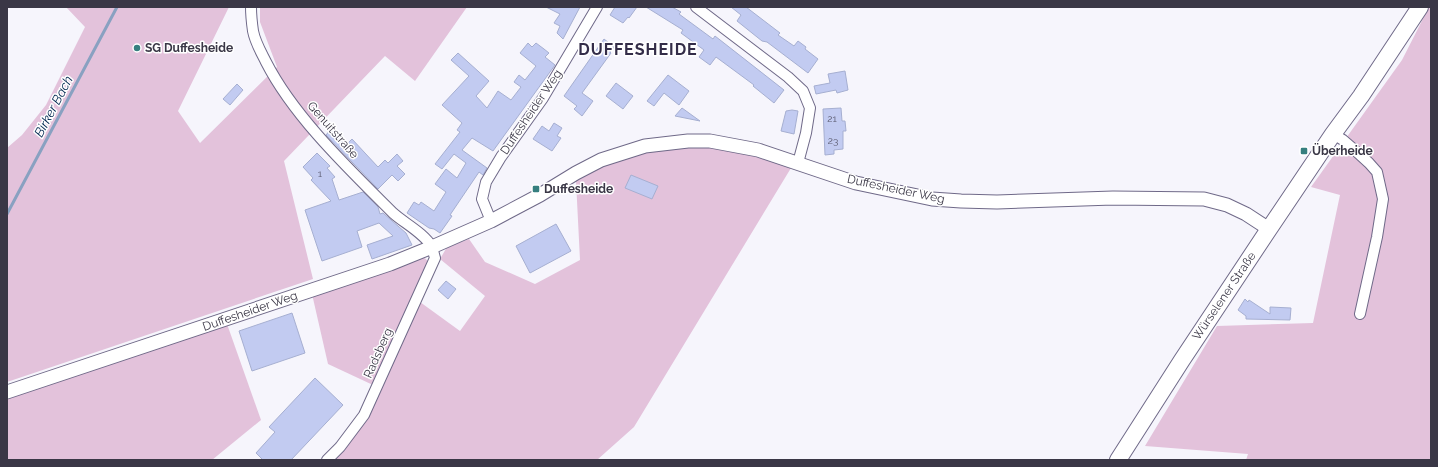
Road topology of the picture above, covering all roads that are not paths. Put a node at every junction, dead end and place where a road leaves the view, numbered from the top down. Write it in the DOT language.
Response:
graph roads {
  1 [pos="251,7"];
  2 [pos="597,7"];
  3 [pos="696,7"];
  4 [pos="1420,7"];
  5 [pos="1333,134"];
  6 [pos="798,163"];
  7 [pos="491,221"];
  8 [pos="1269,229"];
  9 [pos="432,247"];
  10 [pos="1360,314"];
  11 [pos="7,392"];
  12 [pos="327,460"];
  13 [pos="1118,460"];
  1 -- 9 [label="street, Genuitstraße"];
  2 -- 7 [label="street, Duffesheider Weg"];
  3 -- 6 [label="street"];
  4 -- 5 [label="main road, Würselener Straße"];
  5 -- 8 [label="main road, Würselener Straße"];
  5 -- 10 [label="street"];
  6 -- 7 [label="street, Duffesheider Weg"];
  6 -- 8 [label="street, Duffesheider Weg"];
  7 -- 9 [label="street, Duffesheider Weg"];
  8 -- 13 [label="main road, Würselener Straße"];
  9 -- 11 [label="street, Duffesheider Weg"];
  9 -- 12 [label="street, Radsberg"];
}
